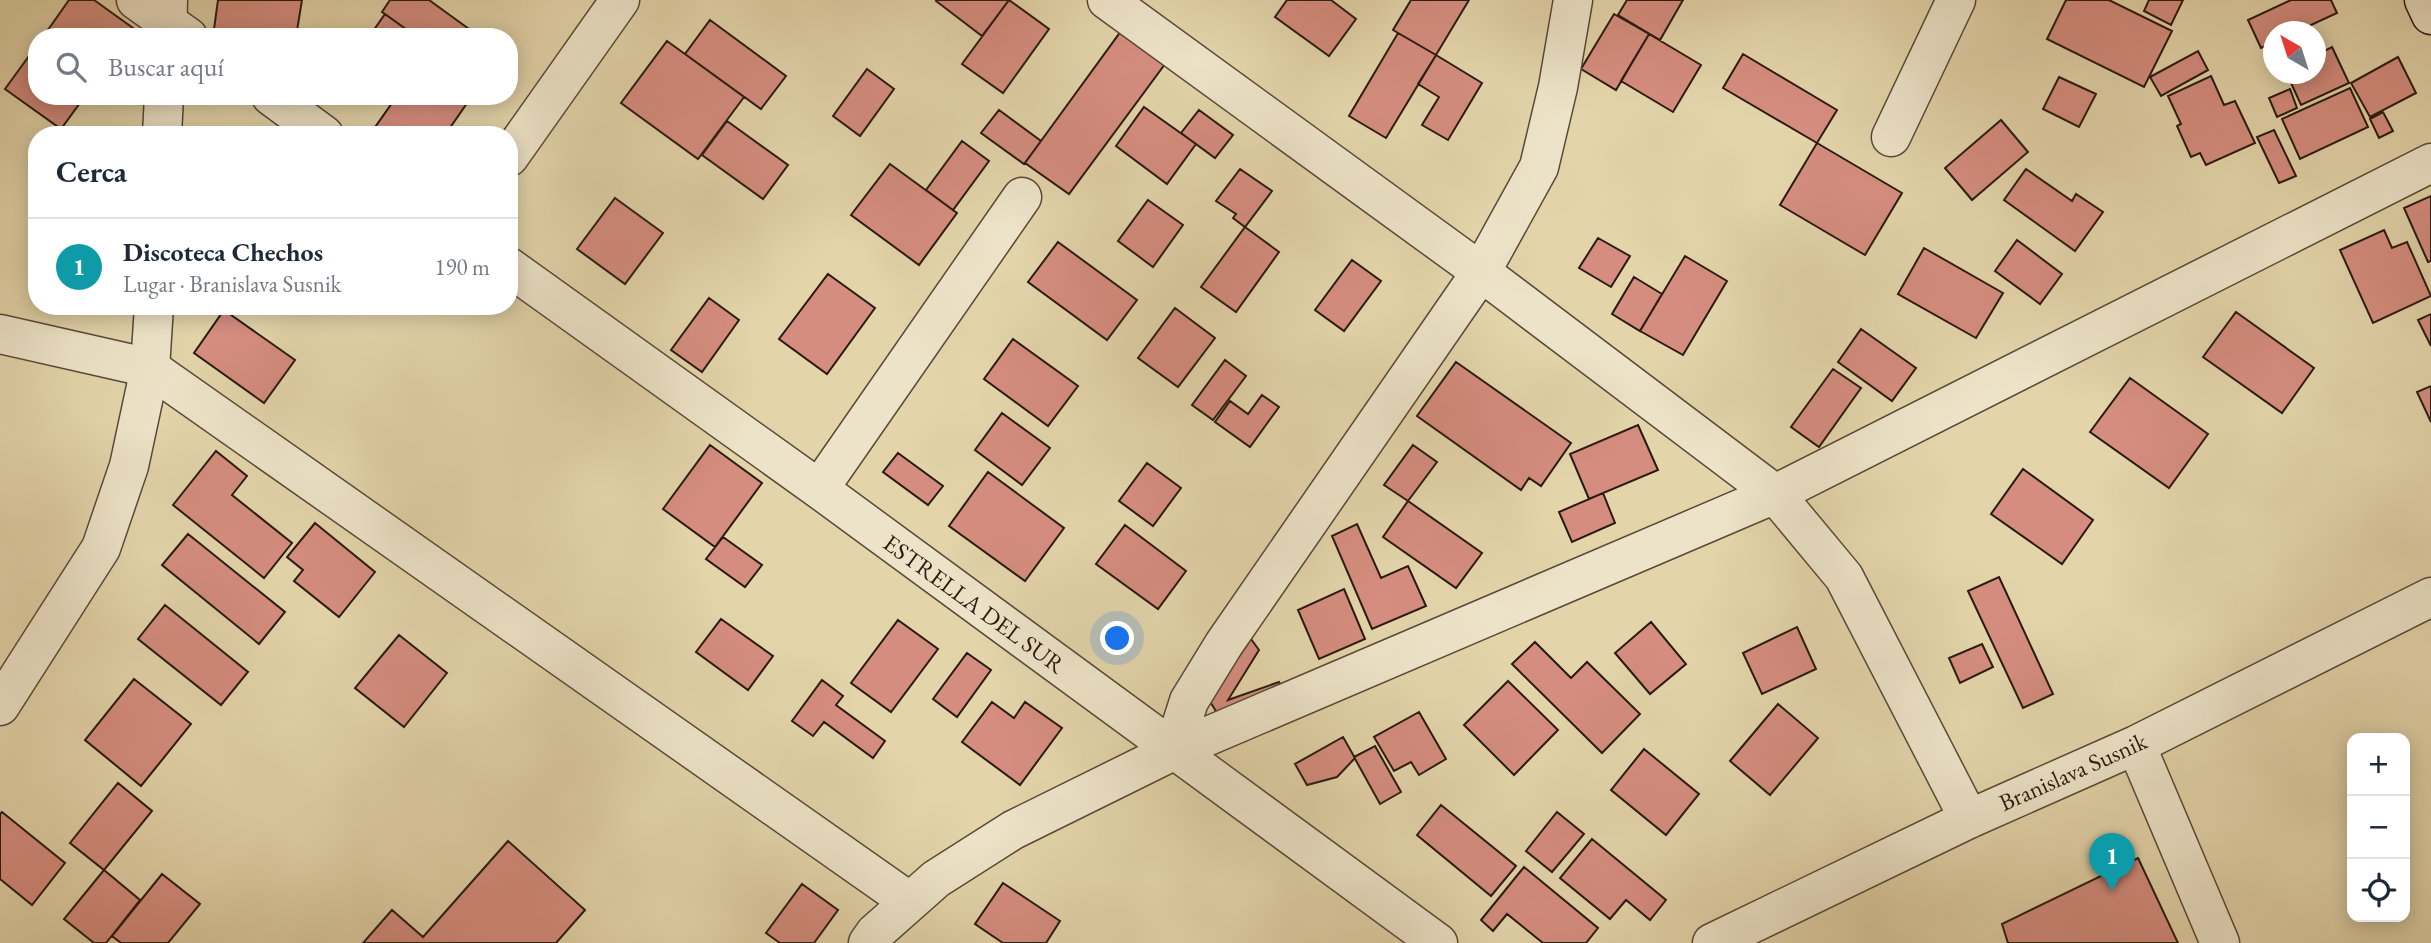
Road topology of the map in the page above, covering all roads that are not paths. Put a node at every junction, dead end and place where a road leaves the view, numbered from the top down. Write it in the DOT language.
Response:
graph roads {
  1 [pos="136,0"];
  2 [pos="620,0"];
  3 [pos="1107,0"];
  4 [pos="1573,0"];
  5 [pos="1956,0"];
  6 [pos="2424,0"];
  7 [pos="2431,15"];
  8 [pos="172,24"];
  9 [pos="164,105"];
  10 [pos="283,105"];
  11 [pos="162,126"];
  12 [pos="312,126"];
  13 [pos="1891,137"];
  14 [pos="518,144"];
  15 [pos="2431,163"];
  16 [pos="1022,197"];
  17 [pos="1481,272"];
  18 [pos="518,273"];
  19 [pos="153,315"];
  20 [pos="0,334"];
  21 [pos="150,368"];
  22 [pos="818,489"];
  23 [pos="1775,494"];
  24 [pos="2431,597"];
  25 [pos="0,706"];
  26 [pos="2136,745"];
  27 [pos="1172,751"];
  28 [pos="1969,819"];
  29 [pos="909,902"];
  30 [pos="868,943"];
  31 [pos="1438,943"];
  32 [pos="1712,943"];
  33 [pos="2220,943"];
  1 -- 8 [label="street"];
  2 -- 14 [label="street"];
  3 -- 17 [label="street"];
  4 -- 17 [label="street"];
  5 -- 13 [label="street"];
  6 -- 7 [label="street"];
  9 -- 11 [label="street"];
  10 -- 12 [label="street"];
  15 -- 23 [label="street"];
  16 -- 22 [label="street"];
  17 -- 23 [label="street"];
  17 -- 27 [label="street"];
  18 -- 22 [label="street, ESTRELLA DEL SUR"];
  19 -- 21 [label="street"];
  20 -- 21 [label="street"];
  21 -- 25 [label="street"];
  21 -- 29 [label="street"];
  22 -- 27 [label="street, ESTRELLA DEL SUR"];
  23 -- 27 [label="street"];
  23 -- 28 [label="street"];
  24 -- 26 [label="street, Branislava Susnik"];
  26 -- 28 [label="street, Branislava Susnik"];
  26 -- 33 [label="street"];
  27 -- 29 [label="street"];
  27 -- 31 [label="street, ESTRELLA DEL SUR"];
  28 -- 32 [label="street, Branislava Susnik"];
  29 -- 30 [label="street"];
}
